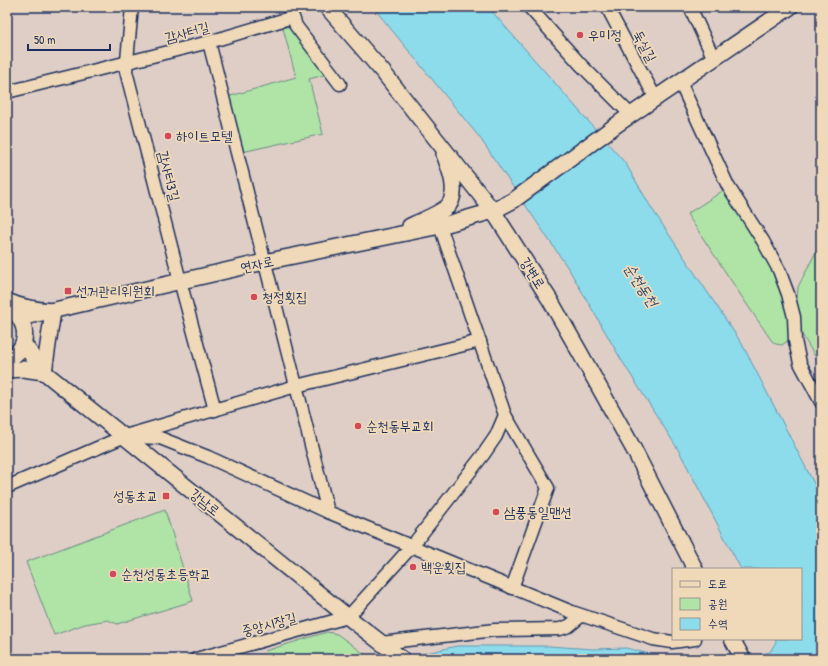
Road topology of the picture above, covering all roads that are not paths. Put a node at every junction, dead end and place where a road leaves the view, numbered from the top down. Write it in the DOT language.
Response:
graph roads {
  1 [pos="132,7"];
  2 [pos="327,7"];
  3 [pos="529,7"];
  4 [pos="607,7"];
  5 [pos="690,7"];
  6 [pos="790,7"];
  7 [pos="209,42"];
  8 [pos="714,59"];
  9 [pos="127,63"];
  10 [pos="680,82"];
  11 [pos="340,84"];
  12 [pos="7,92"];
  13 [pos="656,98"];
  14 [pos="625,119"];
  15 [pos="440,143"];
  16 [pos="493,211"];
  17 [pos="440,226"];
  18 [pos="388,237"];
  19 [pos="264,262"];
  20 [pos="180,281"];
  21 [pos="7,301"];
  22 [pos="7,307"];
  23 [pos="53,311"];
  24 [pos="20,318"];
  25 [pos="480,341"];
  26 [pos="23,343"];
  27 [pos="7,360"];
  28 [pos="7,370"];
  29 [pos="44,372"];
  30 [pos="296,386"];
  31 [pos="821,402"];
  32 [pos="215,410"];
  33 [pos="505,415"];
  34 [pos="125,436"];
  35 [pos="7,487"];
  36 [pos="328,512"];
  37 [pos="412,546"];
  38 [pos="694,568"];
  39 [pos="512,588"];
  40 [pos="581,616"];
  41 [pos="348,618"];
  42 [pos="687,640"];
  43 [pos="733,640"];
  44 [pos="381,643"];
  45 [pos="398,656"];
  46 [pos="196,659"];
  47 [pos="743,659"];
  1 -- 9 [label="street, 감사터3길"];
  2 -- 15 [label="main road, 강변로"];
  3 -- 14 [label="street"];
  4 -- 13 [label="street, 둑실길"];
  5 -- 8 [label="street"];
  6 -- 8 [label="main road, 연자로"];
  7 -- 9 [label="street, 감사터길"];
  7 -- 11 [label="street, 감사터길"];
  7 -- 19 [label="street"];
  8 -- 10 [label="main road, 연자로"];
  9 -- 12 [label="street, 감사터길"];
  9 -- 20 [label="street, 감사터3길"];
  10 -- 13 [label="main road, 연자로"];
  10 -- 31 [label="street"];
  13 -- 14 [label="main road, 연자로"];
  14 -- 16 [label="main road, 연자로"];
  15 -- 16 [label="main road, 강변로"];
  15 -- 18 [label="main road"];
  16 -- 17 [label="main road, 연자로"];
  16 -- 38 [label="main road, 강변로"];
  17 -- 18 [label="main road, 연자로"];
  17 -- 25 [label="street"];
  18 -- 19 [label="main road, 연자로"];
  19 -- 20 [label="main road, 연자로"];
  19 -- 30 [label="street"];
  20 -- 23 [label="main road, 연자로"];
  20 -- 32 [label="street, 감사터3길"];
  21 -- 23 [label="main road"];
  22 -- 24 [label="main road"];
  23 -- 24 [label="main road, 연자로"];
  23 -- 29 [label="main road"];
  24 -- 26 [label="main road"];
  25 -- 30 [label="street"];
  25 -- 33 [label="street"];
  26 -- 27 [label="main road"];
  26 -- 29 [label="main road, 강남로"];
  28 -- 29 [label="main road"];
  29 -- 34 [label="main road, 강남로"];
  30 -- 32 [label="street"];
  30 -- 36 [label="street"];
  32 -- 34 [label="street"];
  33 -- 37 [label="street"];
  33 -- 39 [label="street"];
  34 -- 35 [label="street"];
  34 -- 36 [label="street"];
  34 -- 41 [label="main road, 강남로"];
  36 -- 37 [label="street"];
  37 -- 39 [label="street"];
  37 -- 41 [label="street"];
  39 -- 40 [label="street"];
  40 -- 42 [label="street"];
  40 -- 44 [label="street"];
  41 -- 44 [label="main road, 강남로"];
  41 -- 46 [label="street, 중앙시장길"];
  43 -- 47 [label="main road"];
  44 -- 45 [label="main road, 강남로"];
}
